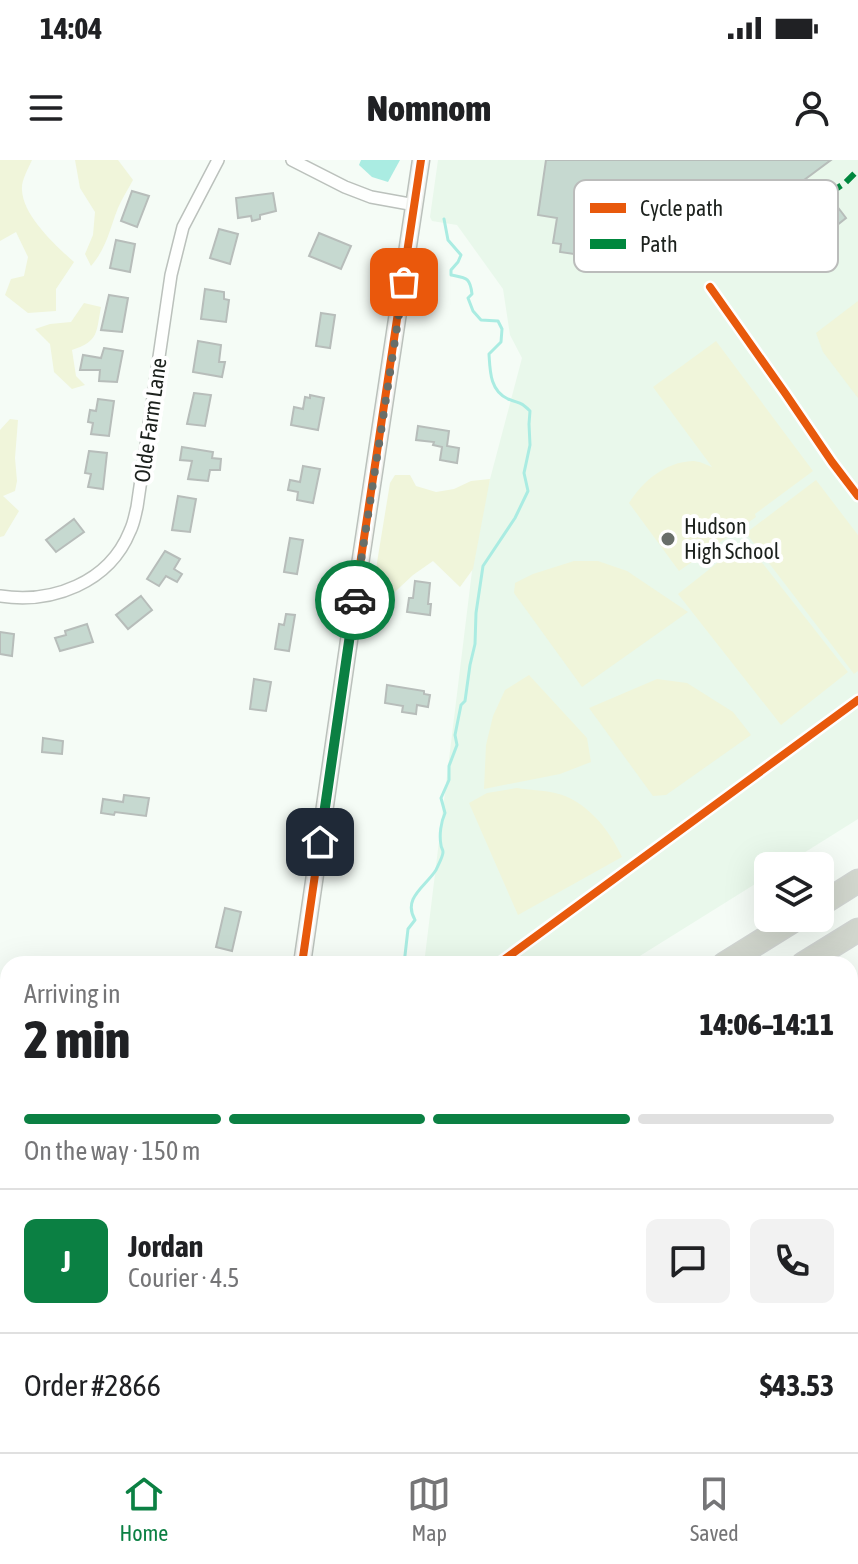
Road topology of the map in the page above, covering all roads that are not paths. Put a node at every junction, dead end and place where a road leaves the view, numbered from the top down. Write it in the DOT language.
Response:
graph roads {
  1 [pos="218,160"];
  2 [pos="292,160"];
  3 [pos="421,160"];
  4 [pos="415,205"];
  5 [pos="0,596"];
  6 [pos="858,881"];
  7 [pos="834,896"];
  8 [pos="858,930"];
  9 [pos="775,932"];
  10 [pos="303,956"];
  11 [pos="737,956"];
  12 [pos="816,956"];
  1 -- 5 [label="street, Olde Farm Lane"];
  2 -- 4 [label="street"];
  3 -- 4 [label="street"];
  4 -- 10 [label="street"];
  6 -- 7 [label="highway"];
  8 -- 12 [label="highway"];
  9 -- 11 [label="highway"];
}
